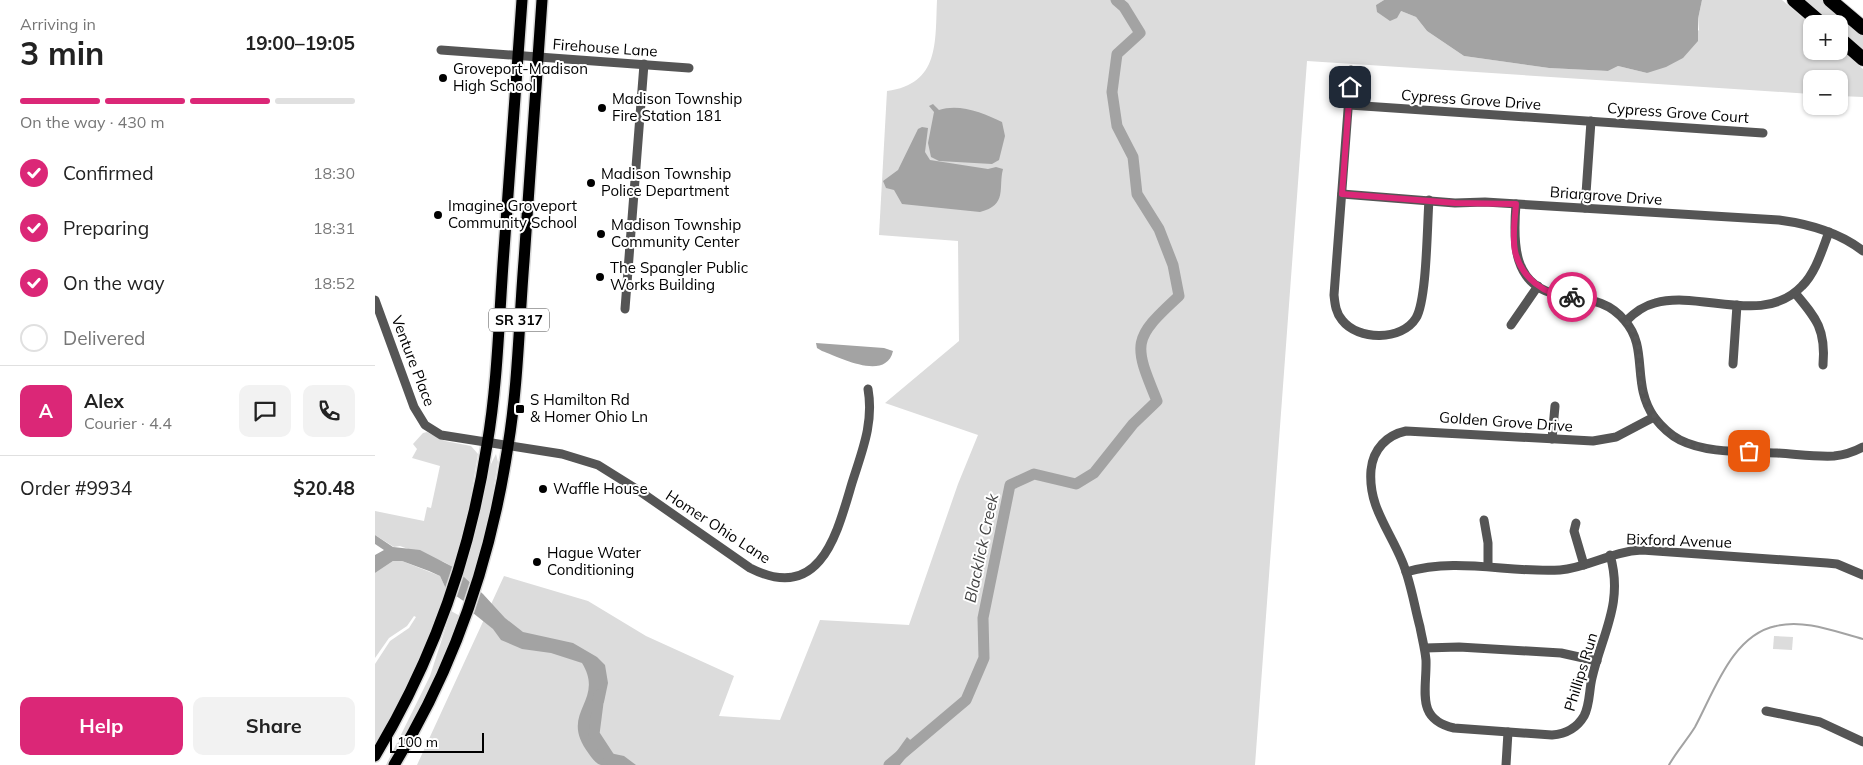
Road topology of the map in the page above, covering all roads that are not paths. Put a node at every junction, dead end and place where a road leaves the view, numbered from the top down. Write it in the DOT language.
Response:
graph roads {
  1 [pos="522,0"];
  2 [pos="542,0"];
  3 [pos="1794,0"];
  4 [pos="1830,0"];
  5 [pos="1812,15"];
  6 [pos="1863,28"];
  7 [pos="1848,46"];
  8 [pos="441,50"];
  9 [pos="518,55"];
  10 [pos="538,57"];
  11 [pos="1863,59"];
  12 [pos="644,64"];
  13 [pos="689,68"];
  14 [pos="1351,70"];
  15 [pos="1349,105"];
  16 [pos="1591,122"];
  17 [pos="1763,133"];
  18 [pos="1342,194"];
  19 [pos="1429,200"];
  20 [pos="1516,204"];
  21 [pos="1585,208"];
  22 [pos="1829,232"];
  23 [pos="1863,251"];
  24 [pos="1538,286"];
  25 [pos="1795,293"];
  26 [pos="375,300"];
  27 [pos="1737,305"];
  28 [pos="625,309"];
  29 [pos="1626,321"];
  30 [pos="1511,325"];
  31 [pos="1733,364"];
  32 [pos="1823,365"];
  33 [pos="868,390"];
  34 [pos="1555,406"];
  35 [pos="1654,417"];
  36 [pos="1552,439"];
  37 [pos="488,444"];
  38 [pos="509,446"];
  39 [pos="1863,447"];
  40 [pos="1484,520"];
  41 [pos="1576,524"];
  42 [pos="1610,555"];
  43 [pos="1584,565"];
  44 [pos="1488,566"];
  45 [pos="1406,572"];
  46 [pos="1863,575"];
  47 [pos="1425,648"];
  48 [pos="1597,661"];
  49 [pos="1766,711"];
  50 [pos="1508,732"];
  51 [pos="1863,742"];
  52 [pos="375,756"];
  53 [pos="394,765"];
  54 [pos="1506,765"];
  1 -- 9 [label="main road, SR 317"];
  2 -- 10 [label="main road, SR 317"];
  3 -- 5 [label="highway"];
  4 -- 6 [label="highway"];
  7 -- 11 [label="highway"];
  8 -- 9 [label="street, Firehouse Lane"];
  9 -- 10 [label="street, Firehouse Lane"];
  9 -- 37 [label="main road, SR 317"];
  10 -- 12 [label="street, Firehouse Lane"];
  10 -- 38 [label="main road, SR 317"];
  12 -- 13 [label="street, Firehouse Lane"];
  12 -- 28 [label="street"];
  14 -- 15 [label="street"];
  15 -- 16 [label="street, Cypress Grove Drive"];
  15 -- 18 [label="street"];
  16 -- 17 [label="street, Cypress Grove Court"];
  16 -- 21 [label="street"];
  18 -- 19 [label="street, Briargrove Drive"];
  18 -- 19 [label="street"];
  19 -- 20 [label="street, Briargrove Drive"];
  20 -- 21 [label="street, Briargrove Drive"];
  20 -- 24 [label="street"];
  21 -- 22 [label="street, Briargrove Drive"];
  22 -- 23 [label="street, Briargrove Drive"];
  22 -- 25 [label="street"];
  24 -- 29 [label="street"];
  24 -- 30 [label="street"];
  25 -- 27 [label="street"];
  25 -- 32 [label="street"];
  26 -- 37 [label="street, Venture Place"];
  27 -- 29 [label="street"];
  27 -- 31 [label="street"];
  29 -- 35 [label="street"];
  33 -- 38 [label="street, Homer Ohio Lane"];
  34 -- 36 [label="street"];
  35 -- 36 [label="street, Golden Grove Drive"];
  35 -- 39 [label="street"];
  36 -- 45 [label="street, Golden Grove Drive"];
  37 -- 38 [label="street, Homer Ohio Lane"];
  37 -- 52 [label="main road, SR 317"];
  38 -- 53 [label="main road, SR 317"];
  40 -- 44 [label="street"];
  41 -- 43 [label="street"];
  42 -- 43 [label="street, Bixford Avenue"];
  42 -- 46 [label="street, Bixford Avenue"];
  42 -- 48 [label="street, Phillips Run"];
  43 -- 44 [label="street, Bixford Avenue"];
  44 -- 45 [label="street, Bixford Avenue"];
  45 -- 47 [label="street"];
  47 -- 48 [label="street"];
  47 -- 50 [label="street, Phillips Run"];
  48 -- 50 [label="street, Phillips Run"];
  49 -- 51 [label="street"];
  50 -- 54 [label="street"];
}
